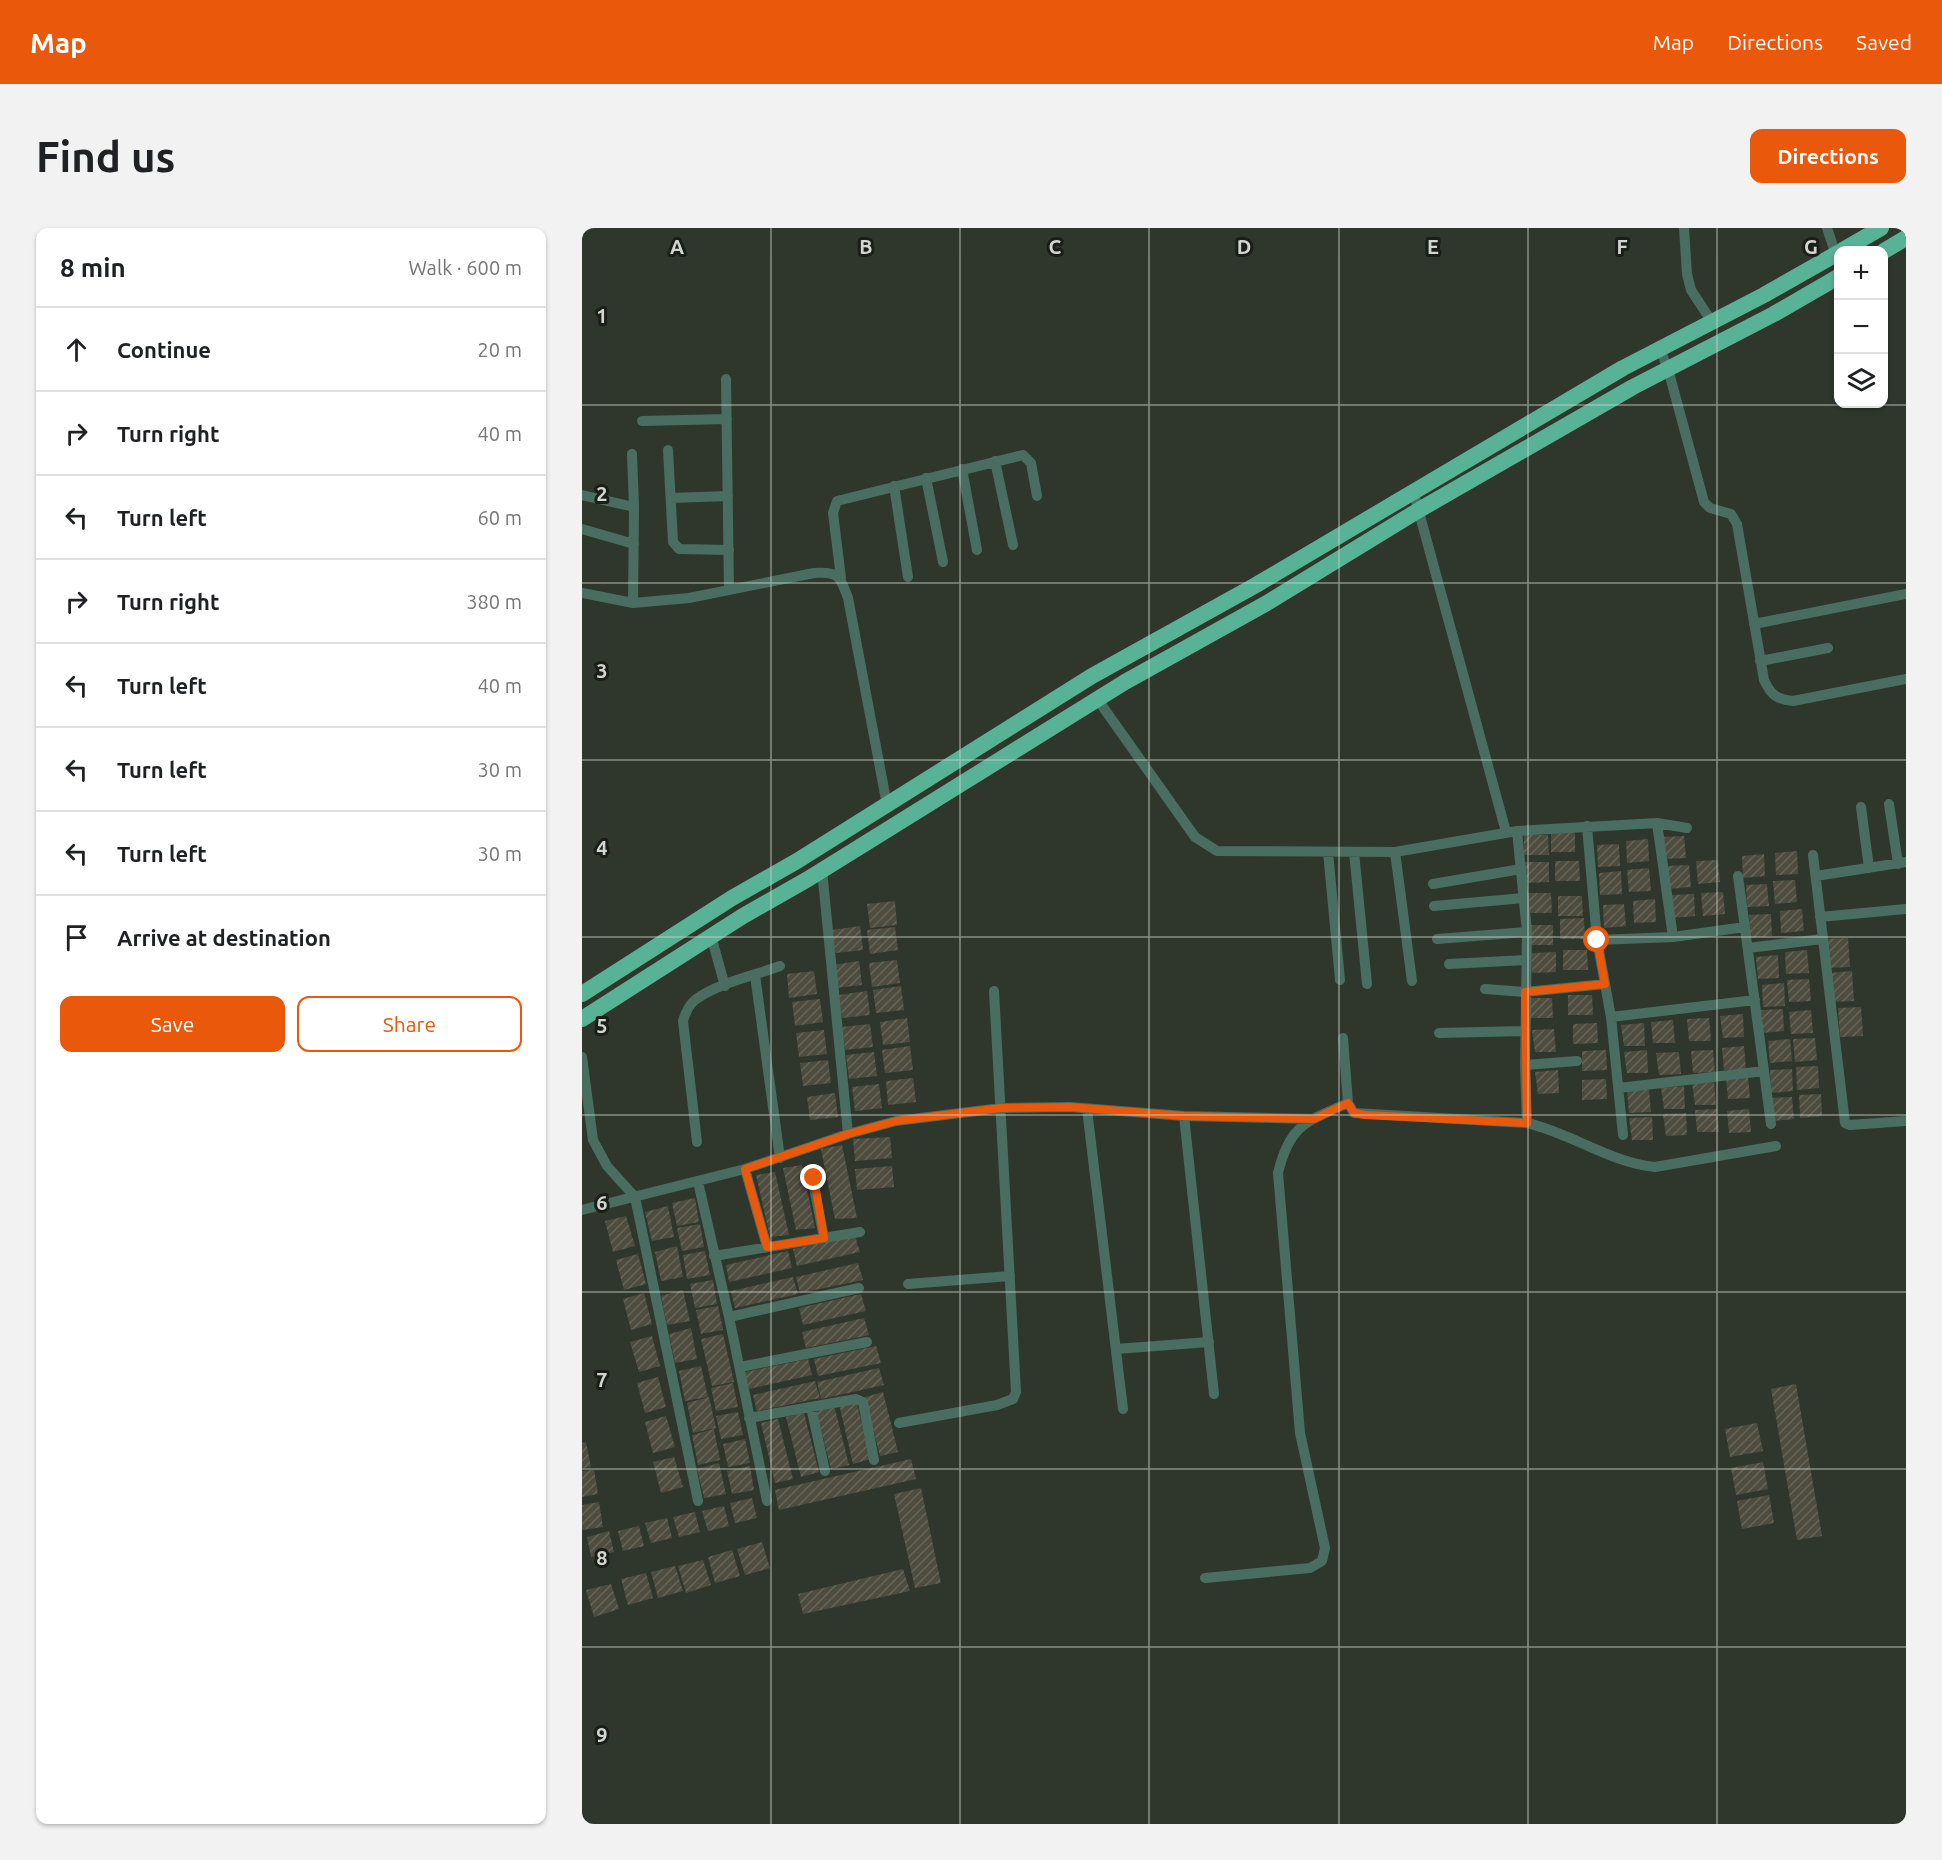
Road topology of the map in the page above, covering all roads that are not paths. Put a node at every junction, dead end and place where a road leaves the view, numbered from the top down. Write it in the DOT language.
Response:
graph roads {
  1 [pos="1684,228"];
  2 [pos="1827,228"];
  3 [pos="1881,228"];
  4 [pos="1906,238"];
  5 [pos="1836,246"];
  6 [pos="1851,246"];
  7 [pos="1888,249"];
  8 [pos="1834,256"];
  9 [pos="1834,280"];
  10 [pos="1712,322"];
  11 [pos="1660,349"];
  12 [pos="1668,369"];
  13 [pos="726,379"];
  14 [pos="727,419"];
  15 [pos="642,421"];
  16 [pos="668,450"];
  17 [pos="632,454"];
  18 [pos="995,461"];
  19 [pos="962,469"];
  20 [pos="926,477"];
  21 [pos="894,486"];
  22 [pos="1413,490"];
  23 [pos="582,495"];
  24 [pos="728,496"];
  25 [pos="1037,496"];
  26 [pos="671,498"];
  27 [pos="634,507"];
  28 [pos="1419,510"];
  29 [pos="582,529"];
  30 [pos="634,544"];
  31 [pos="1013,545"];
  32 [pos="729,550"];
  33 [pos="977,550"];
  34 [pos="944,562"];
  35 [pos="908,577"];
  36 [pos="841,578"];
  37 [pos="729,590"];
  38 [pos="582,593"];
  39 [pos="1906,594"];
  40 [pos="633,603"];
  41 [pos="1754,624"];
  42 [pos="1828,648"];
  43 [pos="1760,661"];
  44 [pos="1906,679"];
  45 [pos="1098,700"];
  46 [pos="1889,804"];
  47 [pos="887,805"];
  48 [pos="1861,807"];
  49 [pos="1657,823"];
  50 [pos="1587,826"];
  51 [pos="1687,828"];
  52 [pos="1512,832"];
  53 [pos="1328,852"];
  54 [pos="1354,852"];
  55 [pos="1395,852"];
  56 [pos="1813,855"];
  57 [pos="1902,863"];
  58 [pos="1869,868"];
  59 [pos="1521,869"];
  60 [pos="822,870"];
  61 [pos="1738,876"];
  62 [pos="1816,876"];
  63 [pos="1433,884"];
  64 [pos="1524,898"];
  65 [pos="1434,906"];
  66 [pos="1906,909"];
  67 [pos="1820,917"];
  68 [pos="1745,927"];
  69 [pos="1527,932"];
  70 [pos="711,936"];
  71 [pos="1673,937"];
  72 [pos="1437,939"];
  73 [pos="1822,939"];
  74 [pos="1597,940"];
  75 [pos="1748,948"];
  76 [pos="1526,960"];
  77 [pos="1449,964"];
  78 [pos="780,966"];
  79 [pos="755,975"];
  80 [pos="1340,980"];
  81 [pos="1413,981"];
  82 [pos="1367,984"];
  83 [pos="1605,984"];
  84 [pos="725,986"];
  85 [pos="1485,989"];
  86 [pos="994,991"];
  87 [pos="1525,992"];
  88 [pos="582,994"];
  89 [pos="1755,1000"];
  90 [pos="1611,1017"];
  91 [pos="582,1019"];
  92 [pos="1525,1031"];
  93 [pos="1439,1033"];
  94 [pos="1343,1038"];
  95 [pos="582,1057"];
  96 [pos="1577,1061"];
  97 [pos="1525,1065"];
  98 [pos="1764,1071"];
  99 [pos="1619,1088"];
  100 [pos="1348,1103"];
  101 [pos="1001,1108"];
  102 [pos="1087,1108"];
  103 [pos="1184,1116"];
  104 [pos="1314,1119"];
  105 [pos="1906,1121"];
  106 [pos="1527,1123"];
  107 [pos="1771,1124"];
  108 [pos="848,1134"];
  109 [pos="1623,1135"];
  110 [pos="697,1142"];
  111 [pos="1776,1146"];
  112 [pos="780,1158"];
  113 [pos="745,1169"];
  114 [pos="812,1172"];
  115 [pos="698,1182"];
  116 [pos="635,1197"];
  117 [pos="582,1210"];
  118 [pos="860,1232"];
  119 [pos="824,1238"];
  120 [pos="767,1247"];
  121 [pos="714,1256"];
  122 [pos="1010,1276"];
  123 [pos="909,1284"];
  124 [pos="859,1288"];
  125 [pos="729,1317"];
  126 [pos="867,1342"];
  127 [pos="1209,1342"];
  128 [pos="1116,1349"];
  129 [pos="740,1367"];
  130 [pos="1214,1394"];
  131 [pos="811,1407"];
  132 [pos="1123,1409"];
  133 [pos="749,1418"];
  134 [pos="899,1423"];
  135 [pos="874,1460"];
  136 [pos="825,1471"];
  137 [pos="698,1501"];
  138 [pos="767,1501"];
  139 [pos="1204,1578"];
  1 -- 10 [label="street"];
  2 -- 5 [label="street"];
  3 -- 6 [label="highway"];
  4 -- 7 [label="highway"];
  8 -- 10 [label="highway"];
  9 -- 12 [label="highway"];
  10 -- 11 [label="highway"];
  11 -- 12 [label="street"];
  11 -- 22 [label="highway"];
  12 -- 28 [label="highway"];
  12 -- 41 [label="street"];
  13 -- 14 [label="street"];
  14 -- 15 [label="street"];
  14 -- 24 [label="street"];
  16 -- 26 [label="street"];
  17 -- 27 [label="street"];
  18 -- 19 [label="street"];
  18 -- 25 [label="street"];
  18 -- 31 [label="street"];
  19 -- 20 [label="street"];
  19 -- 33 [label="street"];
  20 -- 21 [label="street"];
  20 -- 34 [label="street"];
  21 -- 35 [label="street"];
  21 -- 36 [label="street"];
  22 -- 28 [label="street"];
  22 -- 47 [label="highway"];
  23 -- 27 [label="street"];
  24 -- 26 [label="street"];
  24 -- 32 [label="street"];
  26 -- 32 [label="street"];
  27 -- 30 [label="street"];
  28 -- 45 [label="highway"];
  28 -- 52 [label="street"];
  29 -- 30 [label="street"];
  30 -- 40 [label="street"];
  32 -- 37 [label="street"];
  36 -- 37 [label="street"];
  36 -- 47 [label="street"];
  37 -- 40 [label="street"];
  38 -- 40 [label="street"];
  39 -- 41 [label="street"];
  41 -- 43 [label="street"];
  42 -- 43 [label="street"];
  43 -- 44 [label="street"];
  45 -- 53 [label="street"];
  45 -- 60 [label="highway"];
  46 -- 57 [label="street"];
  47 -- 88 [label="highway"];
  48 -- 58 [label="street"];
  49 -- 50 [label="street"];
  49 -- 51 [label="street"];
  49 -- 71 [label="street"];
  50 -- 52 [label="street"];
  50 -- 74 [label="street"];
  52 -- 55 [label="street"];
  52 -- 59 [label="street"];
  53 -- 54 [label="street"];
  53 -- 80 [label="street"];
  54 -- 55 [label="street"];
  54 -- 82 [label="street"];
  55 -- 81 [label="street"];
  56 -- 62 [label="street"];
  57 -- 58 [label="street"];
  58 -- 62 [label="street"];
  59 -- 63 [label="street"];
  59 -- 64 [label="street"];
  60 -- 70 [label="highway"];
  60 -- 108 [label="street"];
  61 -- 68 [label="street"];
  62 -- 67 [label="street"];
  64 -- 65 [label="street"];
  64 -- 69 [label="street"];
  66 -- 67 [label="street"];
  67 -- 73 [label="street"];
  68 -- 71 [label="street"];
  68 -- 75 [label="street"];
  69 -- 72 [label="street"];
  69 -- 76 [label="street"];
  70 -- 84 [label="street"];
  70 -- 91 [label="highway"];
  71 -- 74 [label="street"];
  73 -- 75 [label="street"];
  73 -- 105 [label="street"];
  74 -- 83 [label="street"];
  75 -- 89 [label="street"];
  76 -- 77 [label="street"];
  76 -- 87 [label="street"];
  78 -- 79 [label="street"];
  79 -- 84 [label="street"];
  79 -- 112 [label="street"];
  83 -- 87 [label="street"];
  83 -- 90 [label="street"];
  84 -- 110 [label="street"];
  85 -- 87 [label="street"];
  86 -- 101 [label="street"];
  87 -- 92 [label="street"];
  89 -- 90 [label="street"];
  89 -- 98 [label="street"];
  90 -- 99 [label="street"];
  92 -- 93 [label="street"];
  92 -- 97 [label="street"];
  94 -- 100 [label="street"];
  95 -- 116 [label="street"];
  96 -- 97 [label="street"];
  97 -- 106 [label="street"];
  98 -- 99 [label="street"];
  98 -- 107 [label="street"];
  99 -- 109 [label="street"];
  100 -- 104 [label="street"];
  100 -- 106 [label="street"];
  101 -- 102 [label="street"];
  101 -- 108 [label="street"];
  101 -- 122 [label="street"];
  102 -- 103 [label="street"];
  102 -- 128 [label="street"];
  103 -- 104 [label="street"];
  103 -- 127 [label="street"];
  104 -- 139 [label="street"];
  106 -- 111 [label="street"];
  108 -- 112 [label="street"];
  112 -- 113 [label="street"];
  113 -- 115 [label="street"];
  113 -- 120 [label="street"];
  114 -- 119 [label="street"];
  115 -- 116 [label="street"];
  115 -- 121 [label="street"];
  116 -- 117 [label="street"];
  116 -- 137 [label="street"];
  118 -- 119 [label="street"];
  119 -- 120 [label="street"];
  120 -- 121 [label="street"];
  121 -- 125 [label="street"];
  122 -- 123 [label="street"];
  122 -- 134 [label="street"];
  124 -- 125 [label="street"];
  125 -- 129 [label="street"];
  126 -- 129 [label="street"];
  127 -- 128 [label="street"];
  127 -- 130 [label="street"];
  128 -- 132 [label="street"];
  129 -- 133 [label="street"];
  131 -- 133 [label="street"];
  131 -- 135 [label="street"];
  131 -- 136 [label="street"];
  133 -- 138 [label="street"];
}
